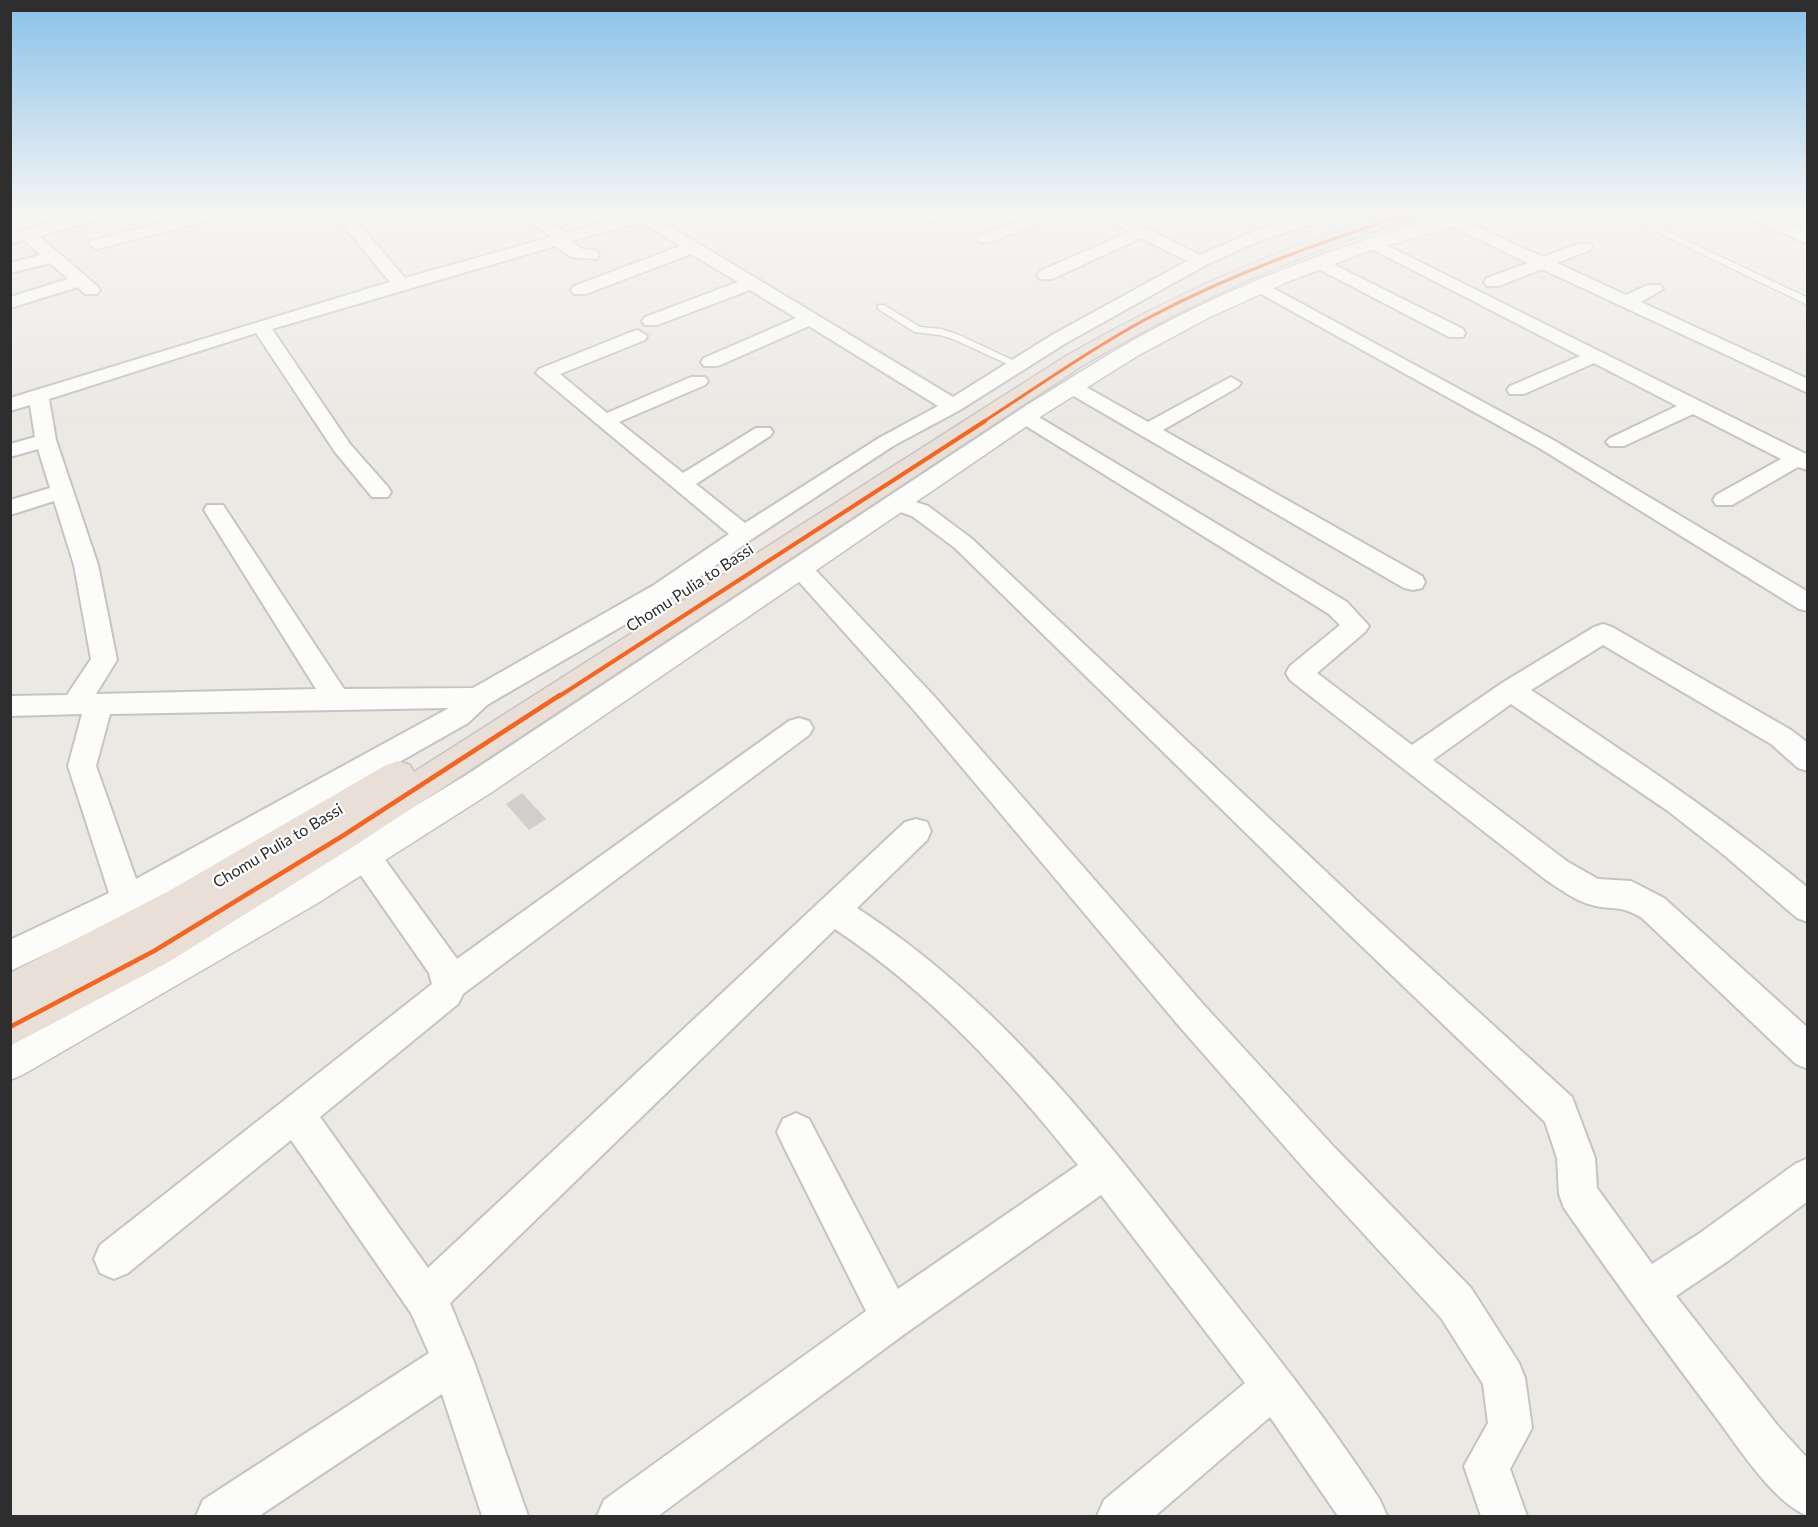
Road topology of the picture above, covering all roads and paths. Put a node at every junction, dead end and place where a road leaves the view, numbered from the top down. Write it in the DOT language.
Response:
graph roads {
  1 [pos="84,283"];
  2 [pos="408,283"];
  3 [pos="598,283"];
  4 [pos="752,283"];
  5 [pos="1160,283"];
  6 [pos="1196,283"];
  7 [pos="1222,283"];
  8 [pos="1267,283"];
  9 [pos="1360,283"];
  10 [pos="1451,283"];
  11 [pos="1586,283"];
  12 [pos="1769,283"];
  13 [pos="402,285"];
  14 [pos="1260,286"];
  15 [pos="1654,289"];
  16 [pos="580,290"];
  17 [pos="1626,302"];
  18 [pos="1808,302"];
  19 [pos="10,303"];
  20 [pos="881,307"];
  21 [pos="810,319"];
  22 [pos="262,328"];
  23 [pos="1456,333"];
  24 [pos="1752,338"];
  25 [pos="1728,350"];
  26 [pos="1595,356"];
  27 [pos="711,362"];
  28 [pos="1018,365"];
  29 [pos="698,381"];
  30 [pos="1231,383"];
  31 [pos="1072,387"];
  32 [pos="1808,387"];
  33 [pos="1517,390"];
  34 [pos="38,396"];
  35 [pos="10,405"];
  36 [pos="952,406"];
  37 [pos="1693,406"];
  38 [pos="1025,417"];
  39 [pos="605,421"];
  40 [pos="1149,430"];
  41 [pos="763,432"];
  42 [pos="46,440"];
  43 [pos="1617,442"];
  44 [pos="10,451"];
  45 [pos="1802,461"];
  46 [pos="682,483"];
  47 [pos="64,491"];
  48 [pos="380,492"];
  49 [pos="1724,500"];
  50 [pos="897,503"];
  51 [pos="10,508"];
  52 [pos="215,510"];
  53 [pos="744,534"];
  54 [pos="800,568"];
  55 [pos="1413,582"];
  56 [pos="1802,593"];
  57 [pos="1512,690"];
  58 [pos="336,698"];
  59 [pos="477,698"];
  60 [pos="87,704"];
  61 [pos="10,706"];
  62 [pos="799,728"];
  63 [pos="1413,759"];
  64 [pos="1808,760"];
  65 [pos="916,831"];
  66 [pos="364,855"];
  67 [pos="127,900"];
  68 [pos="1808,908"];
  69 [pos="836,911"];
  70 [pos="10,956"];
  71 [pos="449,984"];
  72 [pos="10,993"];
  73 [pos="10,1027"];
  74 [pos="1808,1052"];
  75 [pos="10,1060"];
  76 [pos="295,1114"];
  77 [pos="796,1132"];
  78 [pos="1105,1169"];
  79 [pos="1808,1177"];
  80 [pos="114,1259"];
  81 [pos="1647,1292"];
  82 [pos="425,1299"];
  83 [pos="891,1318"];
  84 [pos="453,1362"];
  85 [pos="1273,1387"];
  86 [pos="1808,1494"];
  87 [pos="219,1516"];
  88 [pos="505,1516"];
  89 [pos="620,1516"];
  90 [pos="1120,1516"];
  91 [pos="1364,1516"];
  92 [pos="1504,1516"];
  1 -- 19 [label="street"];
  2 -- 13 [label="street"];
  3 -- 16 [label="street"];
  4 -- 21 [label="street"];
  4 -- 39 [label="street"];
  5 -- 28 [label="street"];
  6 -- 72 [label="highway, Chomu Pulia to Bassi"];
  7 -- 73 [label="highway"];
  8 -- 14 [label="main road"];
  9 -- 23 [label="street"];
  10 -- 26 [label="street"];
  11 -- 17 [label="street"];
  12 -- 18 [label="lane"];
  13 -- 22 [label="street"];
  14 -- 31 [label="main road"];
  14 -- 56 [label="street"];
  15 -- 17 [label="street"];
  17 -- 25 [label="street"];
  20 -- 28 [label="lane"];
  21 -- 27 [label="street"];
  21 -- 36 [label="street"];
  22 -- 34 [label="street"];
  22 -- 48 [label="street"];
  24 -- 25 [label="street"];
  25 -- 32 [label="street"];
  26 -- 33 [label="street"];
  26 -- 37 [label="street"];
  28 -- 36 [label="street"];
  29 -- 39 [label="street"];
  30 -- 40 [label="street"];
  31 -- 38 [label="main road"];
  31 -- 40 [label="street"];
  34 -- 35 [label="street"];
  34 -- 42 [label="street"];
  36 -- 53 [label="street"];
  37 -- 43 [label="street"];
  37 -- 45 [label="street"];
  38 -- 50 [label="main road"];
  38 -- 63 [label="street"];
  39 -- 46 [label="street"];
  40 -- 55 [label="street"];
  41 -- 46 [label="street"];
  42 -- 44 [label="street"];
  42 -- 47 [label="street"];
  45 -- 49 [label="street"];
  46 -- 53 [label="street"];
  47 -- 51 [label="street"];
  47 -- 60 [label="street"];
  50 -- 54 [label="main road"];
  50 -- 81 [label="street"];
  52 -- 58 [label="street"];
  53 -- 59 [label="street"];
  54 -- 66 [label="main road"];
  54 -- 92 [label="street"];
  57 -- 63 [label="street"];
  57 -- 64 [label="street"];
  57 -- 68 [label="street"];
  58 -- 59 [label="street"];
  58 -- 60 [label="street"];
  59 -- 67 [label="street"];
  60 -- 61 [label="street"];
  60 -- 67 [label="street"];
  62 -- 71 [label="street"];
  63 -- 74 [label="street"];
  65 -- 69 [label="street"];
  66 -- 71 [label="street"];
  66 -- 75 [label="main road"];
  67 -- 70 [label="street"];
  69 -- 78 [label="street"];
  69 -- 82 [label="street"];
  71 -- 76 [label="street"];
  76 -- 80 [label="street"];
  76 -- 82 [label="street"];
  77 -- 83 [label="street"];
  78 -- 83 [label="street"];
  78 -- 85 [label="street"];
  79 -- 81 [label="street"];
  81 -- 86 [label="street"];
  82 -- 84 [label="street"];
  83 -- 89 [label="street"];
  84 -- 87 [label="street"];
  84 -- 88 [label="street"];
  85 -- 90 [label="street"];
  85 -- 91 [label="street"];
}
